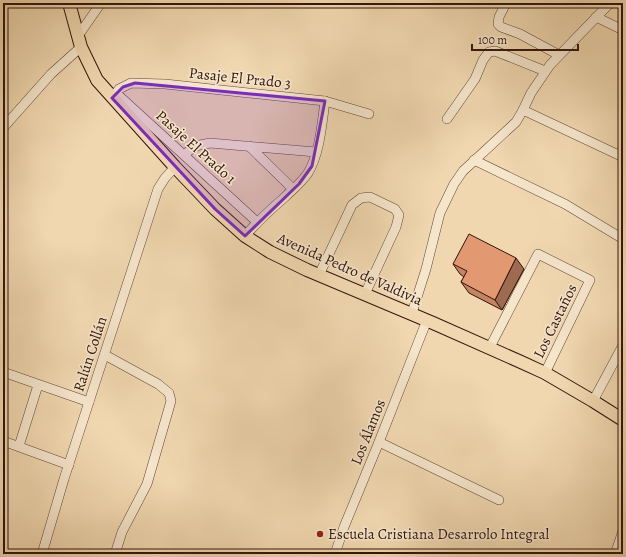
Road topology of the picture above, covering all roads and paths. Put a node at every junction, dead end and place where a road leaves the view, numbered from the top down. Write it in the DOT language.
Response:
graph roads {
  1 [pos="69,3"];
  2 [pos="101,3"];
  3 [pos="506,3"];
  4 [pos="610,3"];
  5 [pos="596,17"];
  6 [pos="623,30"];
  7 [pos="79,41"];
  8 [pos="559,55"];
  9 [pos="545,71"];
  10 [pos="114,95"];
  11 [pos="325,101"];
  12 [pos="523,110"];
  13 [pos="369,114"];
  14 [pos="447,119"];
  15 [pos="3,128"];
  16 [pos="249,146"];
  17 [pos="316,152"];
  18 [pos="185,154"];
  19 [pos="623,157"];
  20 [pos="474,160"];
  21 [pos="175,167"];
  22 [pos="293,189"];
  23 [pos="257,222"];
  24 [pos="245,236"];
  25 [pos="623,240"];
  26 [pos="319,275"];
  27 [pos="365,294"];
  28 [pos="412,314"];
  29 [pos="427,320"];
  30 [pos="623,345"];
  31 [pos="490,347"];
  32 [pos="105,355"];
  33 [pos="3,372"];
  34 [pos="545,373"];
  35 [pos="38,385"];
  36 [pos="593,401"];
  37 [pos="89,402"];
  38 [pos="623,420"];
  39 [pos="3,441"];
  40 [pos="379,442"];
  41 [pos="19,446"];
  42 [pos="69,465"];
  43 [pos="498,500"];
  44 [pos="623,531"];
  45 [pos="42,554"];
  46 [pos="115,554"];
  47 [pos="334,554"];
  48 [pos="615,554"];
  1 -- 7 [label="main road, Avenida Pedro de Valdivia"];
  2 -- 7 [label="street"];
  3 -- 8 [label="street"];
  4 -- 5 [label="street"];
  5 -- 6 [label="street"];
  5 -- 8 [label="street"];
  7 -- 10 [label="main road, Avenida Pedro de Valdivia"];
  7 -- 15 [label="street"];
  8 -- 9 [label="street"];
  9 -- 12 [label="street"];
  9 -- 14 [label="street"];
  10 -- 11 [label="street, Pasaje El Prado 3"];
  10 -- 18 [label="street, Pasaje El Prado 1"];
  10 -- 21 [label="main road, Avenida Pedro de Valdivia"];
  11 -- 13 [label="street, Pasaje El Prado 3"];
  11 -- 17 [label="street"];
  12 -- 19 [label="street"];
  12 -- 20 [label="street"];
  16 -- 17 [label="street"];
  16 -- 18 [label="street"];
  16 -- 22 [label="street"];
  17 -- 22 [label="street"];
  18 -- 23 [label="street, Pasaje El Prado 1"];
  20 -- 25 [label="street"];
  20 -- 28 [label="street"];
  21 -- 24 [label="main road, Avenida Pedro de Valdivia"];
  21 -- 32 [label="street, Ralún Collán"];
  22 -- 23 [label="street"];
  23 -- 24 [label="street"];
  24 -- 26 [label="main road, Avenida Pedro de Valdivia"];
  26 -- 27 [label="main road, Avenida Pedro de Valdivia"];
  26 -- 27 [label="street"];
  27 -- 28 [label="main road, Avenida Pedro de Valdivia"];
  28 -- 29 [label="main road, Avenida Pedro de Valdivia"];
  29 -- 31 [label="main road, Avenida Pedro de Valdivia"];
  29 -- 40 [label="street, Los Álamos"];
  30 -- 36 [label="street"];
  31 -- 34 [label="main road, Avenida Pedro de Valdivia"];
  31 -- 34 [label="street, Los Castaños"];
  32 -- 37 [label="street, Ralún Collán"];
  32 -- 46 [label="street"];
  33 -- 35 [label="street"];
  34 -- 36 [label="main road, Avenida Pedro de Valdivia"];
  35 -- 37 [label="street"];
  35 -- 41 [label="street"];
  36 -- 38 [label="main road, Avenida Pedro de Valdivia"];
  37 -- 42 [label="street, Ralún Collán"];
  39 -- 41 [label="street"];
  40 -- 43 [label="street"];
  40 -- 47 [label="street, Los Álamos"];
  41 -- 42 [label="street"];
  42 -- 45 [label="street, Ralún Collán"];
  44 -- 48 [label="street"];
}
